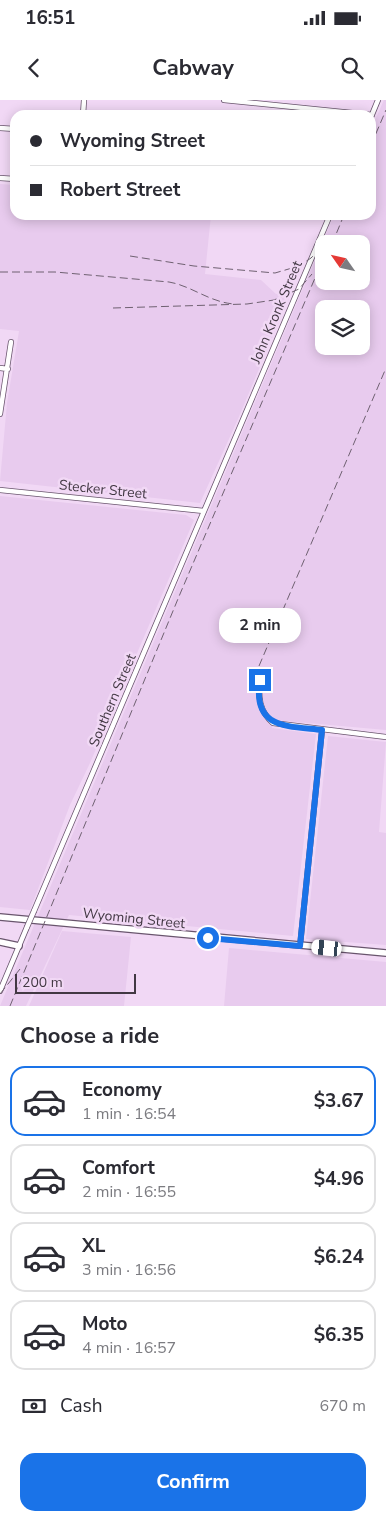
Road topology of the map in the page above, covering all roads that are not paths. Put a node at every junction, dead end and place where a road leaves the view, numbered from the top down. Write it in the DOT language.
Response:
graph roads {
  1 [pos="224,100"];
  2 [pos="316,110"];
  3 [pos="328,220"];
  4 [pos="11,342"];
  5 [pos="0,368"];
  6 [pos="8,369"];
  7 [pos="0,414"];
  8 [pos="244,417"];
  9 [pos="0,490"];
  10 [pos="204,511"];
  11 [pos="260,680"];
  12 [pos="322,730"];
  13 [pos="386,737"];
  14 [pos="0,916"];
  15 [pos="0,942"];
  16 [pos="19,946"];
  17 [pos="300,946"];
  18 [pos="386,954"];
  19 [pos="0,991"];
  1 -- 2 [label="street"];
  3 -- 8 [label="street, John Kronk Street"];
  4 -- 6 [label="street"];
  5 -- 6 [label="street"];
  6 -- 7 [label="street"];
  8 -- 10 [label="street, Southern Street"];
  9 -- 10 [label="street, Stecker Street"];
  10 -- 16 [label="street, Southern Street, bridge"];
  11 -- 12 [label="street"];
  12 -- 13 [label="street"];
  12 -- 17 [label="street"];
  14 -- 17 [label="main road, Wyoming Street"];
  15 -- 16 [label="main road"];
  16 -- 19 [label="street, Southern Street"];
  17 -- 18 [label="main road, Wyoming Street"];
}
